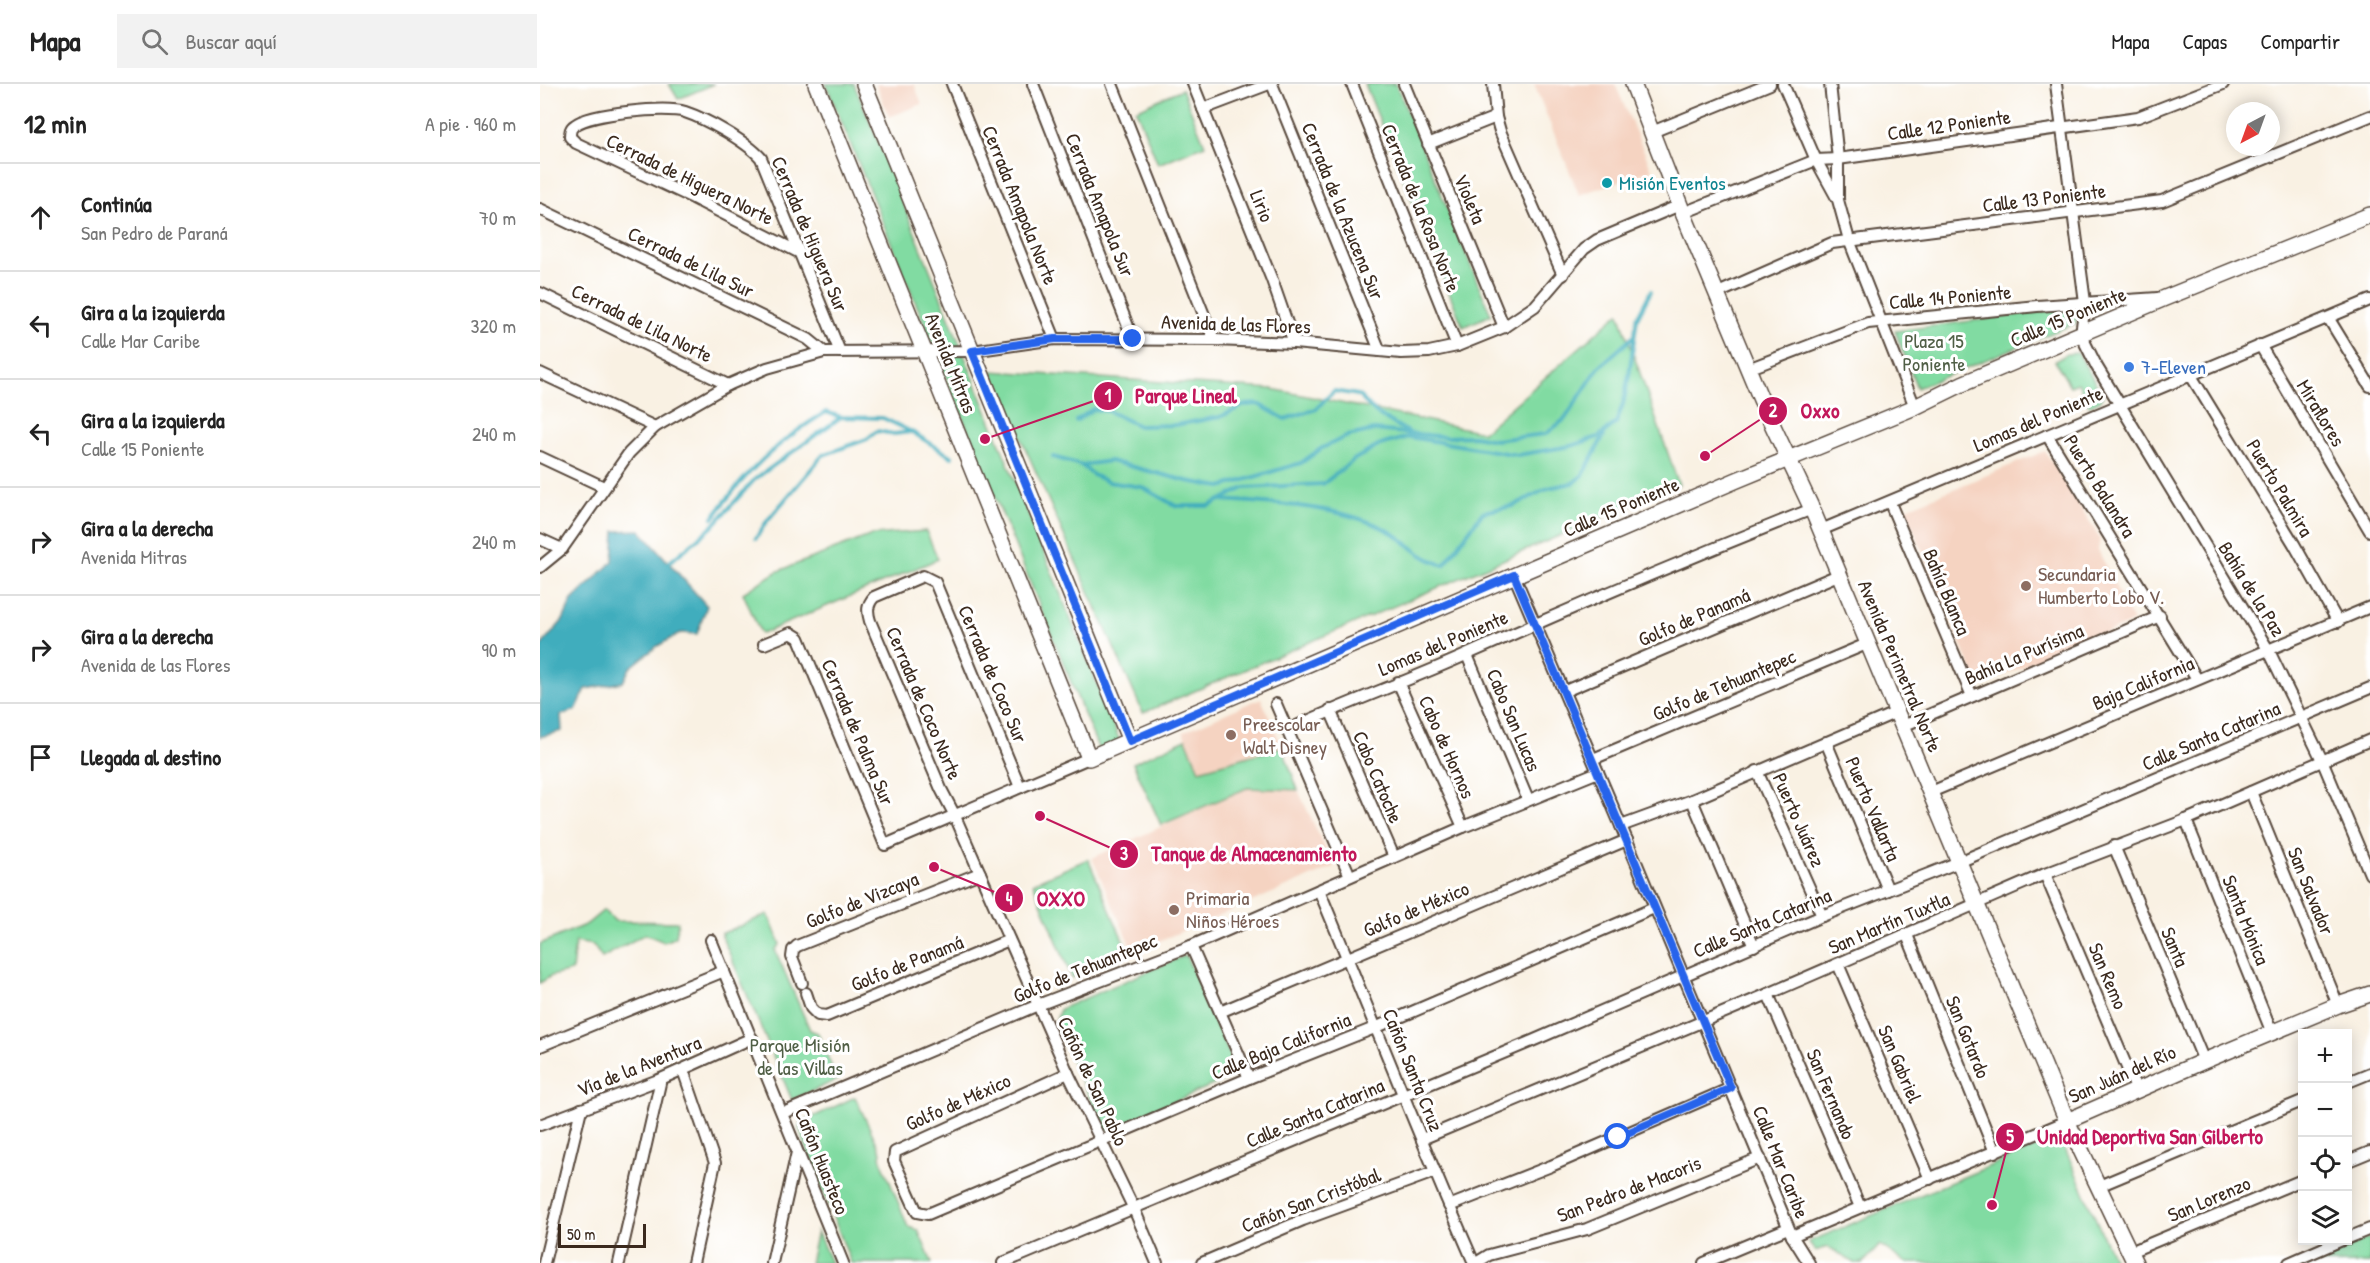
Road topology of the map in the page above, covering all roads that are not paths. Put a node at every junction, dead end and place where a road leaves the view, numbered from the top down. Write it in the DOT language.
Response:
graph roads {
  1 [pos="816,84"];
  2 [pos="864,84"];
  3 [pos="952,84"];
  4 [pos="1033,84"];
  5 [pos="1112,84"];
  6 [pos="1192,84"];
  7 [pos="1271,84"];
  8 [pos="1352,84"];
  9 [pos="1404,84"];
  10 [pos="1493,84"];
  11 [pos="1633,84"];
  12 [pos="1770,84"];
  13 [pos="1783,84"];
  14 [pos="1830,84"];
  15 [pos="2056,84"];
  16 [pos="2223,84"];
  17 [pos="1203,109"];
  18 [pos="2370,116"];
  19 [pos="1496,117"];
  20 [pos="2062,127"];
  21 [pos="1652,132"];
  22 [pos="569,133"];
  23 [pos="1428,144"];
  24 [pos="1838,159"];
  25 [pos="1816,160"];
  26 [pos="1838,200"];
  27 [pos="540,209"];
  28 [pos="1681,209"];
  29 [pos="2074,213"];
  30 [pos="2370,215"];
  31 [pos="1849,240"];
  32 [pos="800,253"];
  33 [pos="1563,275"];
  34 [pos="540,293"];
  35 [pos="1718,293"];
  36 [pos="2165,298"];
  37 [pos="2370,300"];
  38 [pos="2085,302"];
  39 [pos="2329,318"];
  40 [pos="1882,321"];
  41 [pos="1504,327"];
  42 [pos="2081,334"];
  43 [pos="1055,339"];
  44 [pos="1133,339"];
  45 [pos="1214,340"];
  46 [pos="1294,343"];
  47 [pos="2260,345"];
  48 [pos="1457,346"];
  49 [pos="972,351"];
  50 [pos="1380,351"];
  51 [pos="824,352"];
  52 [pos="840,352"];
  53 [pos="924,353"];
  54 [pos="1748,369"];
  55 [pos="540,373"];
  56 [pos="2190,374"];
  57 [pos="728,385"];
  58 [pos="2370,386"];
  59 [pos="2120,404"];
  60 [pos="1915,407"];
  61 [pos="655,427"];
  62 [pos="2047,435"];
  63 [pos="540,457"];
  64 [pos="1787,460"];
  65 [pos="604,487"];
  66 [pos="1890,503"];
  67 [pos="1812,508"];
  68 [pos="1821,530"];
  69 [pos="2370,531"];
  70 [pos="540,539"];
  71 [pos="562,549"];
  72 [pos="540,567"];
  73 [pos="1514,575"];
  74 [pos="1838,575"];
  75 [pos="929,578"];
  76 [pos="2370,607"];
  77 [pos="2160,616"];
  78 [pos="2338,621"];
  79 [pos="1535,623"];
  80 [pos="1869,643"];
  81 [pos="764,644"];
  82 [pos="2269,651"];
  83 [pos="1467,655"];
  84 [pos="2198,679"];
  85 [pos="1398,682"];
  86 [pos="2370,688"];
  87 [pos="1565,691"];
  88 [pos="1972,696"];
  89 [pos="1276,705"];
  90 [pos="1330,710"];
  91 [pos="2301,717"];
  92 [pos="1900,719"];
  93 [pos="1288,730"];
  94 [pos="2370,740"];
  95 [pos="1130,741"];
  96 [pos="1826,742"];
  97 [pos="1089,758"];
  98 [pos="1593,759"];
  99 [pos="2322,760"];
  100 [pos="1757,771"];
  101 [pos="1598,772"];
  102 [pos="1020,787"];
  103 [pos="1931,792"];
  104 [pos="2251,792"];
  105 [pos="1528,800"];
  106 [pos="1692,800"];
  107 [pos="954,814"];
  108 [pos="2186,820"];
  109 [pos="1621,826"];
  110 [pos="1463,827"];
  111 [pos="1627,840"];
  112 [pos="2114,846"];
  113 [pos="1394,857"];
  114 [pos="1959,862"];
  115 [pos="980,873"];
  116 [pos="2045,874"];
  117 [pos="2370,874"];
  118 [pos="1350,876"];
  119 [pos="1319,890"];
  120 [pos="1888,890"];
  121 [pos="1976,904"];
  122 [pos="1653,908"];
  123 [pos="1822,916"];
  124 [pos="1907,935"];
  125 [pos="711,940"];
  126 [pos="1009,940"];
  127 [pos="1191,946"];
  128 [pos="1754,946"];
  129 [pos="1347,957"];
  130 [pos="1838,964"];
  131 [pos="724,971"];
  132 [pos="1684,976"];
  133 [pos="804,988"];
  134 [pos="1768,994"];
  135 [pos="2370,994"];
  136 [pos="1038,1005"];
  137 [pos="2338,1005"];
  138 [pos="1220,1012"];
  139 [pos="1703,1022"];
  140 [pos="1377,1027"];
  141 [pos="2272,1033"];
  142 [pos="752,1038"];
  143 [pos="540,1046"];
  144 [pos="2204,1060"];
  145 [pos="683,1070"];
  146 [pos="1068,1073"];
  147 [pos="2370,1073"];
  148 [pos="1249,1078"];
  149 [pos="662,1079"];
  150 [pos="2352,1080"];
  151 [pos="1731,1088"];
  152 [pos="2137,1091"];
  153 [pos="1404,1095"];
  154 [pos="2298,1103"];
  155 [pos="581,1109"];
  156 [pos="783,1113"];
  157 [pos="2067,1121"];
  158 [pos="540,1125"];
  159 [pos="1422,1139"];
  160 [pos="1101,1142"];
  161 [pos="798,1151"];
  162 [pos="1995,1152"];
  163 [pos="2370,1152"];
  164 [pos="1760,1158"];
  165 [pos="2352,1159"];
  166 [pos="1434,1172"];
  167 [pos="1930,1179"];
  168 [pos="2298,1182"];
  169 [pos="2099,1186"];
  170 [pos="1449,1206"];
  171 [pos="1860,1208"];
  172 [pos="1134,1209"];
  173 [pos="921,1214"];
  174 [pos="2370,1229"];
  175 [pos="1790,1232"];
  176 [pos="2352,1236"];
  177 [pos="2330,1245"];
  178 [pos="2132,1257"];
  179 [pos="544,1263"];
  180 [pos="619,1263"];
  181 [pos="693,1263"];
  182 [pos="772,1263"];
  183 [pos="843,1263"];
  184 [pos="1003,1263"];
  185 [pos="1157,1263"];
  186 [pos="1203,1263"];
  187 [pos="1475,1263"];
  188 [pos="1704,1263"];
  189 [pos="1809,1263"];
  190 [pos="2289,1263"];
  1 -- 53 [label="street, Avenida Mitras"];
  2 -- 49 [label="street, Avenida Mitras"];
  3 -- 43 [label="street, Cerrada Amapola Norte"];
  4 -- 44 [label="street, Cerrada Amapola Sur"];
  5 -- 45 [label="street"];
  6 -- 17 [label="street, Lirio"];
  7 -- 17 [label="street"];
  7 -- 50 [label="street, Cerrada de la Azucena Sur"];
  8 -- 48 [label="street, Cerrada de la Rosa Norte"];
  9 -- 23 [label="street, Violeta"];
  10 -- 19 [label="street"];
  11 -- 21 [label="street, Avenida Perimetral Norte"];
  12 -- 21 [label="street"];
  13 -- 25 [label="street"];
  14 -- 24 [label="street"];
  15 -- 20 [label="street"];
  16 -- 20 [label="street, Calle 12 Poniente"];
  17 -- 46 [label="street, Lirio"];
  18 -- 29 [label="street, Calle 13 Poniente"];
  19 -- 23 [label="street"];
  19 -- 33 [label="street"];
  20 -- 24 [label="street, Calle 12 Poniente"];
  20 -- 29 [label="street"];
  21 -- 28 [label="street, Avenida Perimetral Norte"];
  22 -- 32 [label="street, Cerrada de Higuera Norte"];
  22 -- 32 [label="street, Cerrada de Higuera Sur"];
  23 -- 41 [label="street, Violeta"];
  24 -- 25 [label="street, Calle 12 Poniente"];
  24 -- 26 [label="street"];
  25 -- 26 [label="street"];
  25 -- 28 [label="street, Calle 12 Poniente"];
  26 -- 31 [label="street"];
  27 -- 51 [label="street, Cerrada de Lila Sur"];
  28 -- 33 [label="street, Avenida de las Flores"];
  28 -- 35 [label="street, Avenida Perimetral Norte"];
  29 -- 31 [label="street, Calle 13 Poniente"];
  29 -- 38 [label="street"];
  30 -- 36 [label="street, Calle 15 Poniente"];
  31 -- 35 [label="street, Calle 13 Poniente"];
  31 -- 40 [label="street"];
  32 -- 52 [label="street, Cerrada de Higuera Sur"];
  33 -- 41 [label="street, Avenida de las Flores"];
  34 -- 57 [label="street, Cerrada de Lila Norte"];
  35 -- 54 [label="street, Avenida Perimetral Norte"];
  36 -- 38 [label="street, Calle 14 Poniente"];
  36 -- 42 [label="street, Calle 15 Poniente"];
  37 -- 39 [label="street, Lomas del Poniente"];
  38 -- 40 [label="street, Calle 14 Poniente"];
  38 -- 42 [label="street"];
  39 -- 47 [label="street, Lomas del Poniente"];
  39 -- 58 [label="street"];
  40 -- 54 [label="street, Calle 14 Poniente"];
  40 -- 60 [label="street"];
  41 -- 48 [label="street, Avenida de las Flores"];
  42 -- 59 [label="street, Bahía de la Paz"];
  42 -- 60 [label="street, Calle 15 Poniente"];
  43 -- 44 [label="street, Avenida de las Flores"];
  43 -- 49 [label="street, Avenida de las Flores"];
  44 -- 45 [label="street, Avenida de las Flores"];
  45 -- 46 [label="street, Avenida de las Flores"];
  46 -- 50 [label="street, Avenida de las Flores"];
  47 -- 56 [label="street, Lomas del Poniente"];
  47 -- 69 [label="street, Miraflores"];
  48 -- 50 [label="street, Avenida de las Flores"];
  49 -- 53 [label="street, Avenida de las Flores"];
  49 -- 95 [label="street, Avenida Mitras"];
  51 -- 52 [label="street, Avenida de las Flores"];
  51 -- 57 [label="street, Avenida de las Flores"];
  52 -- 53 [label="street, Avenida de las Flores"];
  53 -- 97 [label="street, Avenida Mitras"];
  54 -- 64 [label="street, Avenida Perimetral Norte"];
  55 -- 61 [label="street"];
  56 -- 59 [label="street, Lomas del Poniente"];
  56 -- 78 [label="street, Puerto Palmira"];
  57 -- 61 [label="street, Avenida de las Flores"];
  59 -- 62 [label="street, Lomas del Poniente"];
  59 -- 82 [label="street, Bahía de la Paz"];
  60 -- 64 [label="street, Calle 15 Poniente"];
  61 -- 65 [label="street, Avenida de las Flores"];
  62 -- 66 [label="street, Lomas del Poniente"];
  62 -- 77 [label="street, Puerto Balandra"];
  63 -- 65 [label="street"];
  64 -- 67 [label="street, Avenida Perimetral Norte"];
  64 -- 73 [label="street, Calle 15 Poniente"];
  65 -- 71 [label="street, Avenida de las Flores"];
  66 -- 68 [label="street, Lomas del Poniente"];
  66 -- 88 [label="street, Bahía Blanca"];
  67 -- 68 [label="street, Avenida Perimetral Norte"];
  67 -- 79 [label="street, Lomas del Poniente"];
  68 -- 74 [label="street, Avenida Perimetral Norte"];
  70 -- 71 [label="street"];
  71 -- 72 [label="street, Avenida de las Flores"];
  73 -- 79 [label="street, Calle Mar Caribe"];
  73 -- 95 [label="street, Calle 15 Poniente"];
  74 -- 80 [label="street, Avenida Perimetral Norte"];
  74 -- 87 [label="street, Golfo de Panamá"];
  75 -- 102 [label="street, Cerrada de Coco Sur"];
  75 -- 107 [label="street, Cerrada de Coco Norte"];
  76 -- 78 [label="street, Baja California"];
  77 -- 84 [label="street, Puerto Balandra"];
  77 -- 88 [label="street, Bahía La Purísima"];
  78 -- 82 [label="street, Baja California"];
  79 -- 83 [label="street, Lomas del Poniente"];
  79 -- 87 [label="street, Calle Mar Caribe"];
  80 -- 92 [label="street, Avenida Perimetral Norte"];
  80 -- 98 [label="street, Golfo de Tehuantepec"];
  81 -- 107 [label="street, Cerrada de Palma Sur"];
  82 -- 84 [label="street, Baja California"];
  82 -- 91 [label="street, Bahía de la Paz"];
  83 -- 85 [label="street, Lomas del Poniente"];
  83 -- 105 [label="street, Cabo San Lucas"];
  84 -- 103 [label="street, Baja California"];
  85 -- 90 [label="street, Lomas del Poniente"];
  85 -- 110 [label="street, Cabo de Hornos"];
  86 -- 91 [label="street, Calle Santa Catarina"];
  87 -- 98 [label="street, Calle Mar Caribe"];
  88 -- 92 [label="street, Bahía La Purísima"];
  89 -- 93 [label="street"];
  90 -- 93 [label="street, Lomas del Poniente"];
  90 -- 113 [label="street, Cabo Catoche"];
  91 -- 99 [label="street, Bahía de la Paz"];
  91 -- 114 [label="street, Calle Santa Catarina"];
  92 -- 96 [label="street"];
  92 -- 103 [label="street, Avenida Perimetral Norte"];
  93 -- 118 [label="street"];
  94 -- 99 [label="street, San Martín Tuxtla"];
  95 -- 97 [label="street, Calle 15 Poniente"];
  96 -- 100 [label="street"];
  96 -- 120 [label="street, Puerto Vallarta"];
  97 -- 102 [label="street"];
  98 -- 101 [label="street, Calle Mar Caribe"];
  99 -- 104 [label="street, San Martín Tuxtla"];
  99 -- 117 [label="street, Bahía de la Paz"];
  100 -- 106 [label="street"];
  100 -- 123 [label="street, Puerto Juárez"];
  101 -- 105 [label="street, Golfo de Tehuantepec"];
  101 -- 109 [label="street, Calle Mar Caribe"];
  102 -- 107 [label="street"];
  103 -- 114 [label="street, Avenida Perimetral Norte"];
  104 -- 108 [label="street, San Martín Tuxtla"];
  104 -- 137 [label="street, San Salvador"];
  105 -- 110 [label="street, Golfo de Tehuantepec"];
  106 -- 109 [label="street"];
  106 -- 128 [label="street"];
  107 -- 115 [label="street, Cañón de San Pablo"];
  108 -- 112 [label="street, San Martín Tuxtla"];
  108 -- 141 [label="street, Santa Mónica"];
  109 -- 111 [label="street, Calle Mar Caribe"];
  110 -- 113 [label="street, Golfo de Tehuantepec"];
  111 -- 122 [label="street, Calle Mar Caribe"];
  111 -- 129 [label="street, Golfo de México"];
  112 -- 116 [label="street, San Martín Tuxtla"];
  112 -- 144 [label="street, Santa"];
  113 -- 118 [label="street, Golfo de Tehuantepec"];
  114 -- 120 [label="street, Calle Santa Catarina"];
  114 -- 121 [label="street, Avenida Perimetral Norte"];
  115 -- 126 [label="street, Cañón de San Pablo"];
  115 -- 133 [label="street, Golfo de Vizcaya"];
  116 -- 121 [label="street, San Martín Tuxtla"];
  116 -- 152 [label="street, San Remo"];
  118 -- 119 [label="street, Golfo de Tehuantepec"];
  119 -- 127 [label="street, Golfo de Tehuantepec"];
  119 -- 129 [label="street, Cañón Santa Cruz"];
  120 -- 123 [label="street, Calle Santa Catarina"];
  121 -- 124 [label="street, San Martín Tuxtla"];
  121 -- 157 [label="street, Avenida Perimetral Norte"];
  122 -- 132 [label="street, Calle Mar Caribe"];
  122 -- 140 [label="street, Calle Baja California"];
  123 -- 128 [label="street, Calle Santa Catarina"];
  124 -- 130 [label="street, San Martín Tuxtla"];
  124 -- 162 [label="street, San Gotardo"];
  125 -- 131 [label="street, Cañón Huasteco"];
  126 -- 133 [label="street, Golfo de Panamá"];
  126 -- 136 [label="street, Cañón de San Pablo"];
  127 -- 136 [label="street, Golfo de Tehuantepec"];
  127 -- 138 [label="street"];
  128 -- 132 [label="street, Calle Santa Catarina"];
  129 -- 138 [label="street, Golfo de México"];
  129 -- 140 [label="street, Cañón Santa Cruz"];
  130 -- 134 [label="street, San Martín Tuxtla"];
  130 -- 167 [label="street, San Gabriel"];
  131 -- 142 [label="street, Cañón Huasteco"];
  131 -- 143 [label="street"];
  132 -- 139 [label="street, Calle Mar Caribe"];
  132 -- 153 [label="street, Calle Santa Catarina"];
  134 -- 139 [label="street, San Martín Tuxtla"];
  134 -- 171 [label="street, San Fernando"];
  135 -- 137 [label="street, San Juán del Río"];
  136 -- 146 [label="street, Cañón de San Pablo"];
  136 -- 156 [label="street, Golfo de Tehuantepec"];
  137 -- 141 [label="street, San Juán del Río"];
  138 -- 148 [label="street"];
  139 -- 151 [label="street, Calle Mar Caribe"];
  139 -- 159 [label="street, San Martín Tuxtla"];
  140 -- 148 [label="street, Calle Baja California"];
  140 -- 153 [label="street, Cañón Santa Cruz"];
  141 -- 144 [label="street, San Juán del Río"];
  142 -- 145 [label="street, Vía de la Aventura"];
  142 -- 156 [label="street, Cañón Huasteco"];
  144 -- 152 [label="street, San Juán del Río"];
  145 -- 149 [label="street, Vía de la Aventura"];
  145 -- 181 [label="street"];
  146 -- 160 [label="street, Cañón de San Pablo"];
  146 -- 173 [label="street, Golfo de México"];
  147 -- 150 [label="street"];
  148 -- 160 [label="street, Calle Baja California"];
  149 -- 155 [label="street, Vía de la Aventura"];
  149 -- 180 [label="street"];
  151 -- 164 [label="street, Calle Mar Caribe"];
  151 -- 170 [label="street"];
  152 -- 157 [label="street, San Juán del Río"];
  153 -- 159 [label="street, Cañón Santa Cruz"];
  153 -- 172 [label="street, Calle Santa Catarina"];
  154 -- 169 [label="street"];
  155 -- 158 [label="street, Vía de la Aventura"];
  155 -- 179 [label="street"];
  156 -- 161 [label="street, Cañón Huasteco"];
  157 -- 162 [label="street, San Juán del Río"];
  157 -- 169 [label="street, Avenida Perimetral Norte"];
  159 -- 166 [label="street, Cañón Santa Cruz"];
  160 -- 172 [label="street, Cañón de San Pablo"];
  160 -- 173 [label="street, Calle Baja California"];
  161 -- 182 [label="street"];
  161 -- 183 [label="street, Cañón Huasteco"];
  162 -- 167 [label="street, San Juán del Río"];
  163 -- 165 [label="street"];
  164 -- 175 [label="street, Calle Mar Caribe"];
  164 -- 187 [label="street, San Pedro de Macoris"];
  166 -- 170 [label="street, Cañón Santa Cruz"];
  166 -- 186 [label="street, Cañón San Cristóbal"];
  167 -- 171 [label="street, San Juán del Río"];
  168 -- 178 [label="street, San Lorenzo"];
  169 -- 178 [label="street, Avenida Perimetral Norte"];
  170 -- 187 [label="street, Cañón Santa Cruz"];
  171 -- 175 [label="street, San Juán del Río"];
  172 -- 184 [label="street, Calle Santa Catarina"];
  172 -- 185 [label="street, Cañón de San Pablo"];
  174 -- 176 [label="street"];
  175 -- 188 [label="street, San Juán del Río"];
  175 -- 189 [label="street, Calle Mar Caribe"];
  177 -- 190 [label="street"];
}
